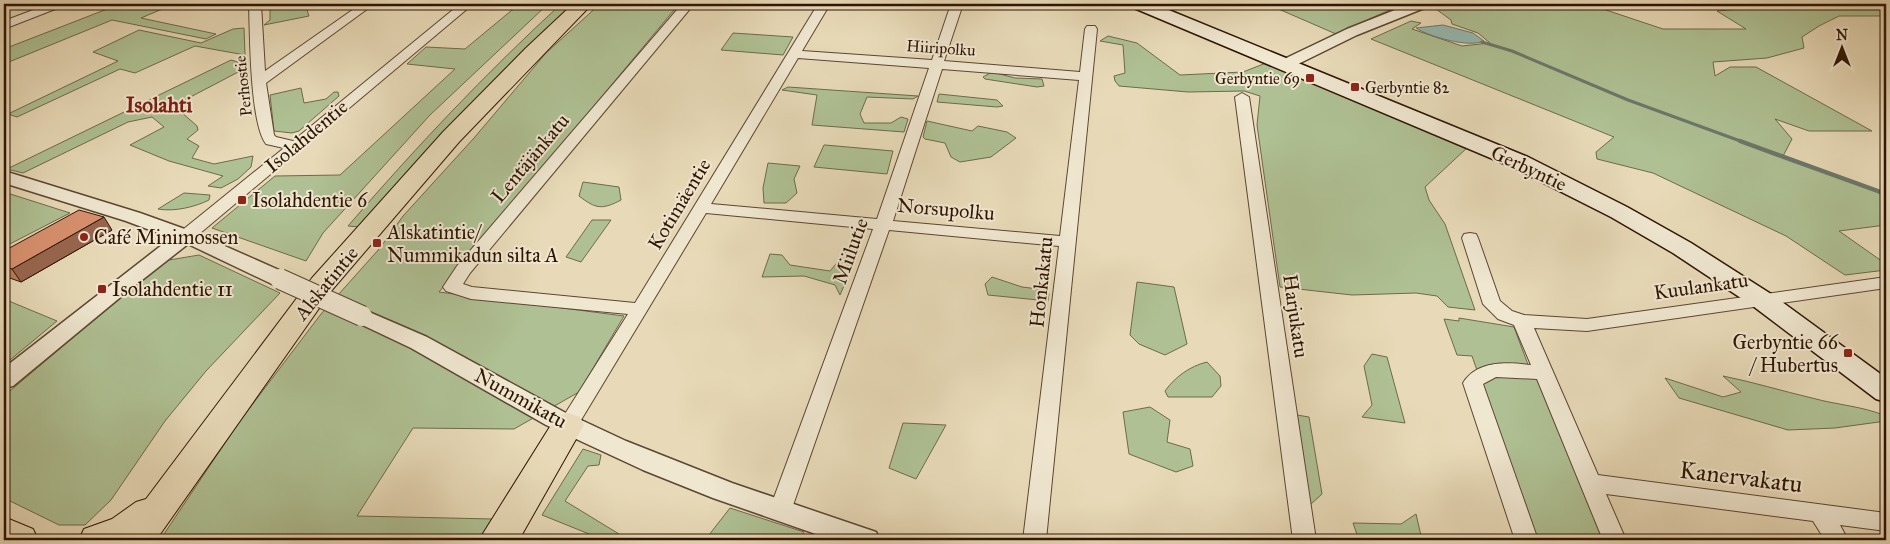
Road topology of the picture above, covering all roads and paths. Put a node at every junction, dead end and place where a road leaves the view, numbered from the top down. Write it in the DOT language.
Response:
graph roads {
  1 [pos="59,4"];
  2 [pos="255,4"];
  3 [pos="368,4"];
  4 [pos="467,4"];
  5 [pos="583,4"];
  6 [pos="688,4"];
  7 [pos="824,4"];
  8 [pos="957,4"];
  9 [pos="1140,4"];
  10 [pos="1422,4"];
  11 [pos="4,25"];
  12 [pos="1091,30"];
  13 [pos="795,54"];
  14 [pos="1286,64"];
  15 [pos="936,65"];
  16 [pos="1085,76"];
  17 [pos="259,82"];
  18 [pos="1242,97"];
  19 [pos="293,146"];
  20 [pos="4,177"];
  21 [pos="701,208"];
  22 [pos="883,225"];
  23 [pos="186,236"];
  24 [pos="1470,238"];
  25 [pos="1068,242"];
  26 [pos="1886,282"];
  27 [pos="1762,300"];
  28 [pos="640,309"];
  29 [pos="1522,322"];
  30 [pos="1542,373"];
  31 [pos="4,380"];
  32 [pos="1886,392"];
  33 [pos="568,425"];
  34 [pos="1590,483"];
  35 [pos="168,494"];
  36 [pos="780,511"];
  37 [pos="1820,514"];
  38 [pos="1886,522"];
  39 [pos="4,532"];
  40 [pos="20,540"];
  41 [pos="97,540"];
  42 [pos="136,540"];
  43 [pos="497,540"];
  44 [pos="866,540"];
  45 [pos="1035,540"];
  46 [pos="1305,540"];
  47 [pos="1526,540"];
  48 [pos="1614,540"];
  49 [pos="1837,540"];
  1 -- 11 [label="street"];
  2 -- 17 [label="street, Perhostie"];
  3 -- 17 [label="street"];
  4 -- 19 [label="street, Isolahdentie"];
  5 -- 35 [label="main road, Alskatintie"];
  6 -- 28 [label="street, Lentäjänkatu"];
  7 -- 13 [label="street, Kotimäentie"];
  8 -- 15 [label="street, Miilutie"];
  9 -- 14 [label="main road, Gerbyntie"];
  10 -- 14 [label="street"];
  12 -- 16 [label="street, Honkakatu"];
  13 -- 15 [label="street, Hiiripolku"];
  13 -- 21 [label="street, Kotimäentie"];
  14 -- 27 [label="main road, Gerbyntie"];
  15 -- 16 [label="street, Hiiripolku"];
  15 -- 22 [label="street, Miilutie"];
  16 -- 25 [label="street, Honkakatu"];
  17 -- 19 [label="street, Perhostie"];
  18 -- 46 [label="street, Harjukatu"];
  19 -- 23 [label="street, Isolahdentie"];
  20 -- 23 [label="street, Nummikatu"];
  21 -- 22 [label="street, Norsupolku"];
  21 -- 28 [label="street, Kotimäentie"];
  22 -- 25 [label="street, Norsupolku"];
  22 -- 36 [label="street, Miilutie"];
  23 -- 31 [label="street, Isolahdentie"];
  23 -- 33 [label="street, Nummikatu, bridge"];
  24 -- 29 [label="street"];
  25 -- 45 [label="street, Honkakatu"];
  26 -- 27 [label="street, Kuulankatu"];
  27 -- 29 [label="street, Kuulankatu"];
  27 -- 32 [label="main road, Gerbyntie"];
  28 -- 33 [label="street, Kotimäentie"];
  29 -- 30 [label="street"];
  30 -- 34 [label="street"];
  30 -- 47 [label="street"];
  33 -- 36 [label="street, Nummikatu"];
  33 -- 43 [label="main road"];
  34 -- 37 [label="street, Kanervakatu"];
  34 -- 48 [label="street"];
  35 -- 41 [label="main road"];
  35 -- 42 [label="main road, Alskatintie"];
  36 -- 44 [label="street, Nummikatu"];
  37 -- 38 [label="street, Kanervakatu"];
  37 -- 49 [label="street"];
  39 -- 40 [label="main road"];
}
